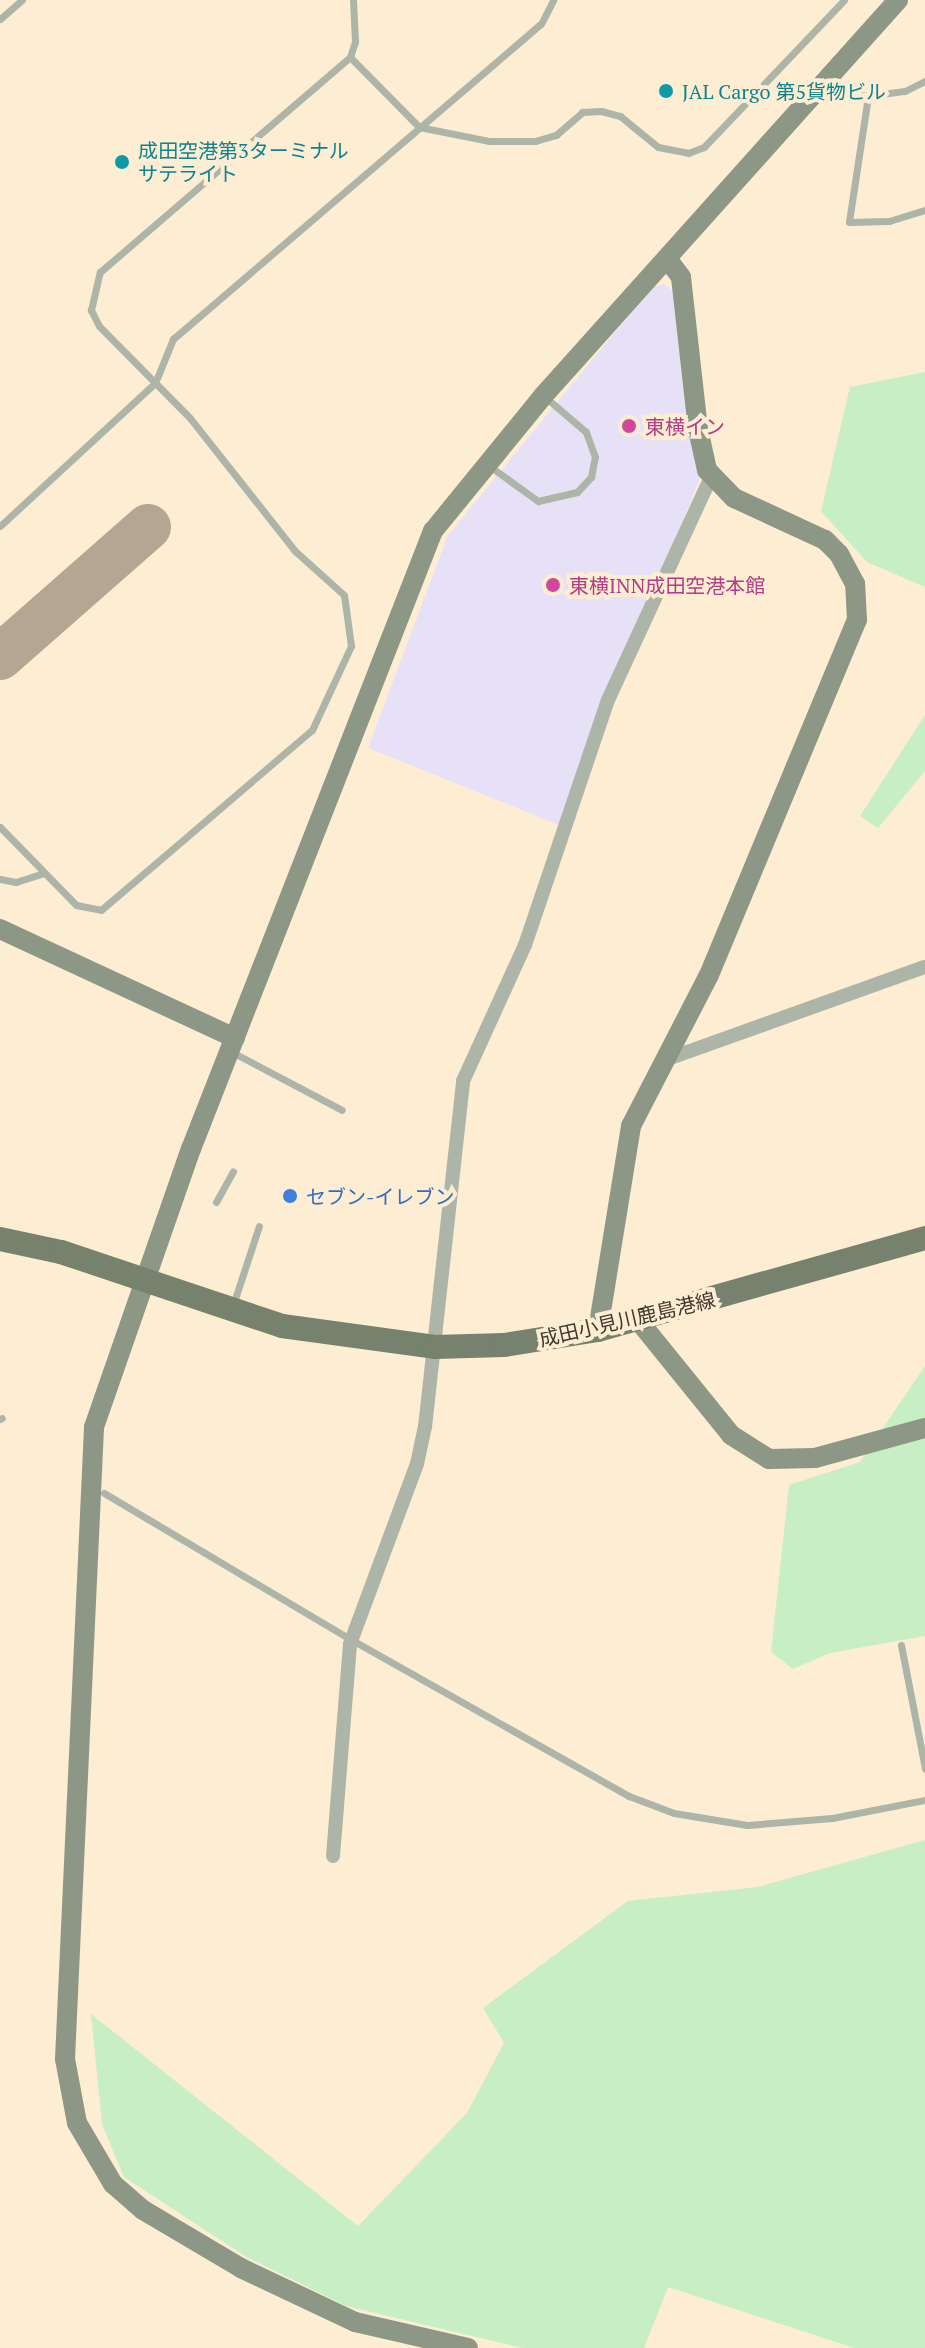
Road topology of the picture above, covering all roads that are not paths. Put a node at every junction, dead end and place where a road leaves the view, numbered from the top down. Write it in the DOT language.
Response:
graph roads {
  1 [pos="22,0"];
  2 [pos="353,0"];
  3 [pos="553,0"];
  4 [pos="844,0"];
  5 [pos="898,0"];
  6 [pos="0,19"];
  7 [pos="350,57"];
  8 [pos="925,81"];
  9 [pos="820,87"];
  10 [pos="868,96"];
  11 [pos="419,127"];
  12 [pos="925,210"];
  13 [pos="668,260"];
  14 [pos="155,383"];
  15 [pos="543,396"];
  16 [pos="486,463"];
  17 [pos="712,475"];
  18 [pos="0,526"];
  19 [pos="0,827"];
  20 [pos="43,873"];
  21 [pos="0,879"];
  22 [pos="0,929"];
  23 [pos="925,967"];
  24 [pos="233,1044"];
  25 [pos="662,1062"];
  26 [pos="342,1110"];
  27 [pos="233,1171"];
  28 [pos="216,1202"];
  29 [pos="259,1226"];
  30 [pos="925,1238"];
  31 [pos="0,1239"];
  32 [pos="143,1280"];
  33 [pos="232,1311"];
  34 [pos="638,1320"];
  35 [pos="598,1330"];
  36 [pos="435,1347"];
  37 [pos="925,1428"];
  38 [pos="104,1493"];
  39 [pos="352,1640"];
  40 [pos="901,1645"];
  41 [pos="925,1769"];
  42 [pos="925,1800"];
  43 [pos="333,1856"];
  44 [pos="468,2348"];
  1 -- 6 [label="lane"];
  2 -- 7 [label="lane"];
  3 -- 11 [label="lane"];
  4 -- 11 [label="lane"];
  5 -- 9 [label="street"];
  7 -- 11 [label="lane"];
  7 -- 14 [label="lane"];
  8 -- 10 [label="lane"];
  9 -- 10 [label="lane"];
  9 -- 13 [label="street"];
  10 -- 12 [label="lane"];
  11 -- 14 [label="lane"];
  13 -- 15 [label="street"];
  13 -- 17 [label="street"];
  14 -- 18 [label="lane"];
  14 -- 20 [label="lane"];
  15 -- 16 [label="street"];
  15 -- 16 [label="lane"];
  16 -- 24 [label="street"];
  17 -- 25 [label="street"];
  17 -- 36 [label="street"];
  19 -- 20 [label="lane"];
  20 -- 21 [label="lane"];
  22 -- 24 [label="street"];
  23 -- 25 [label="street"];
  24 -- 26 [label="lane"];
  24 -- 32 [label="street"];
  25 -- 35 [label="street"];
  27 -- 28 [label="lane"];
  29 -- 33 [label="lane"];
  30 -- 34 [label="main road, 成田小見川鹿島港線"];
  31 -- 32 [label="main road, 成田小見川鹿島港線"];
  32 -- 33 [label="main road, 成田小見川鹿島港線"];
  32 -- 44 [label="street"];
  33 -- 36 [label="main road, 成田小見川鹿島港線"];
  34 -- 35 [label="main road, 成田小見川鹿島港線"];
  34 -- 37 [label="street"];
  35 -- 36 [label="main road, 成田小見川鹿島港線"];
  36 -- 39 [label="street"];
  38 -- 39 [label="lane"];
  39 -- 42 [label="lane"];
  39 -- 43 [label="street"];
  40 -- 41 [label="lane"];
}
